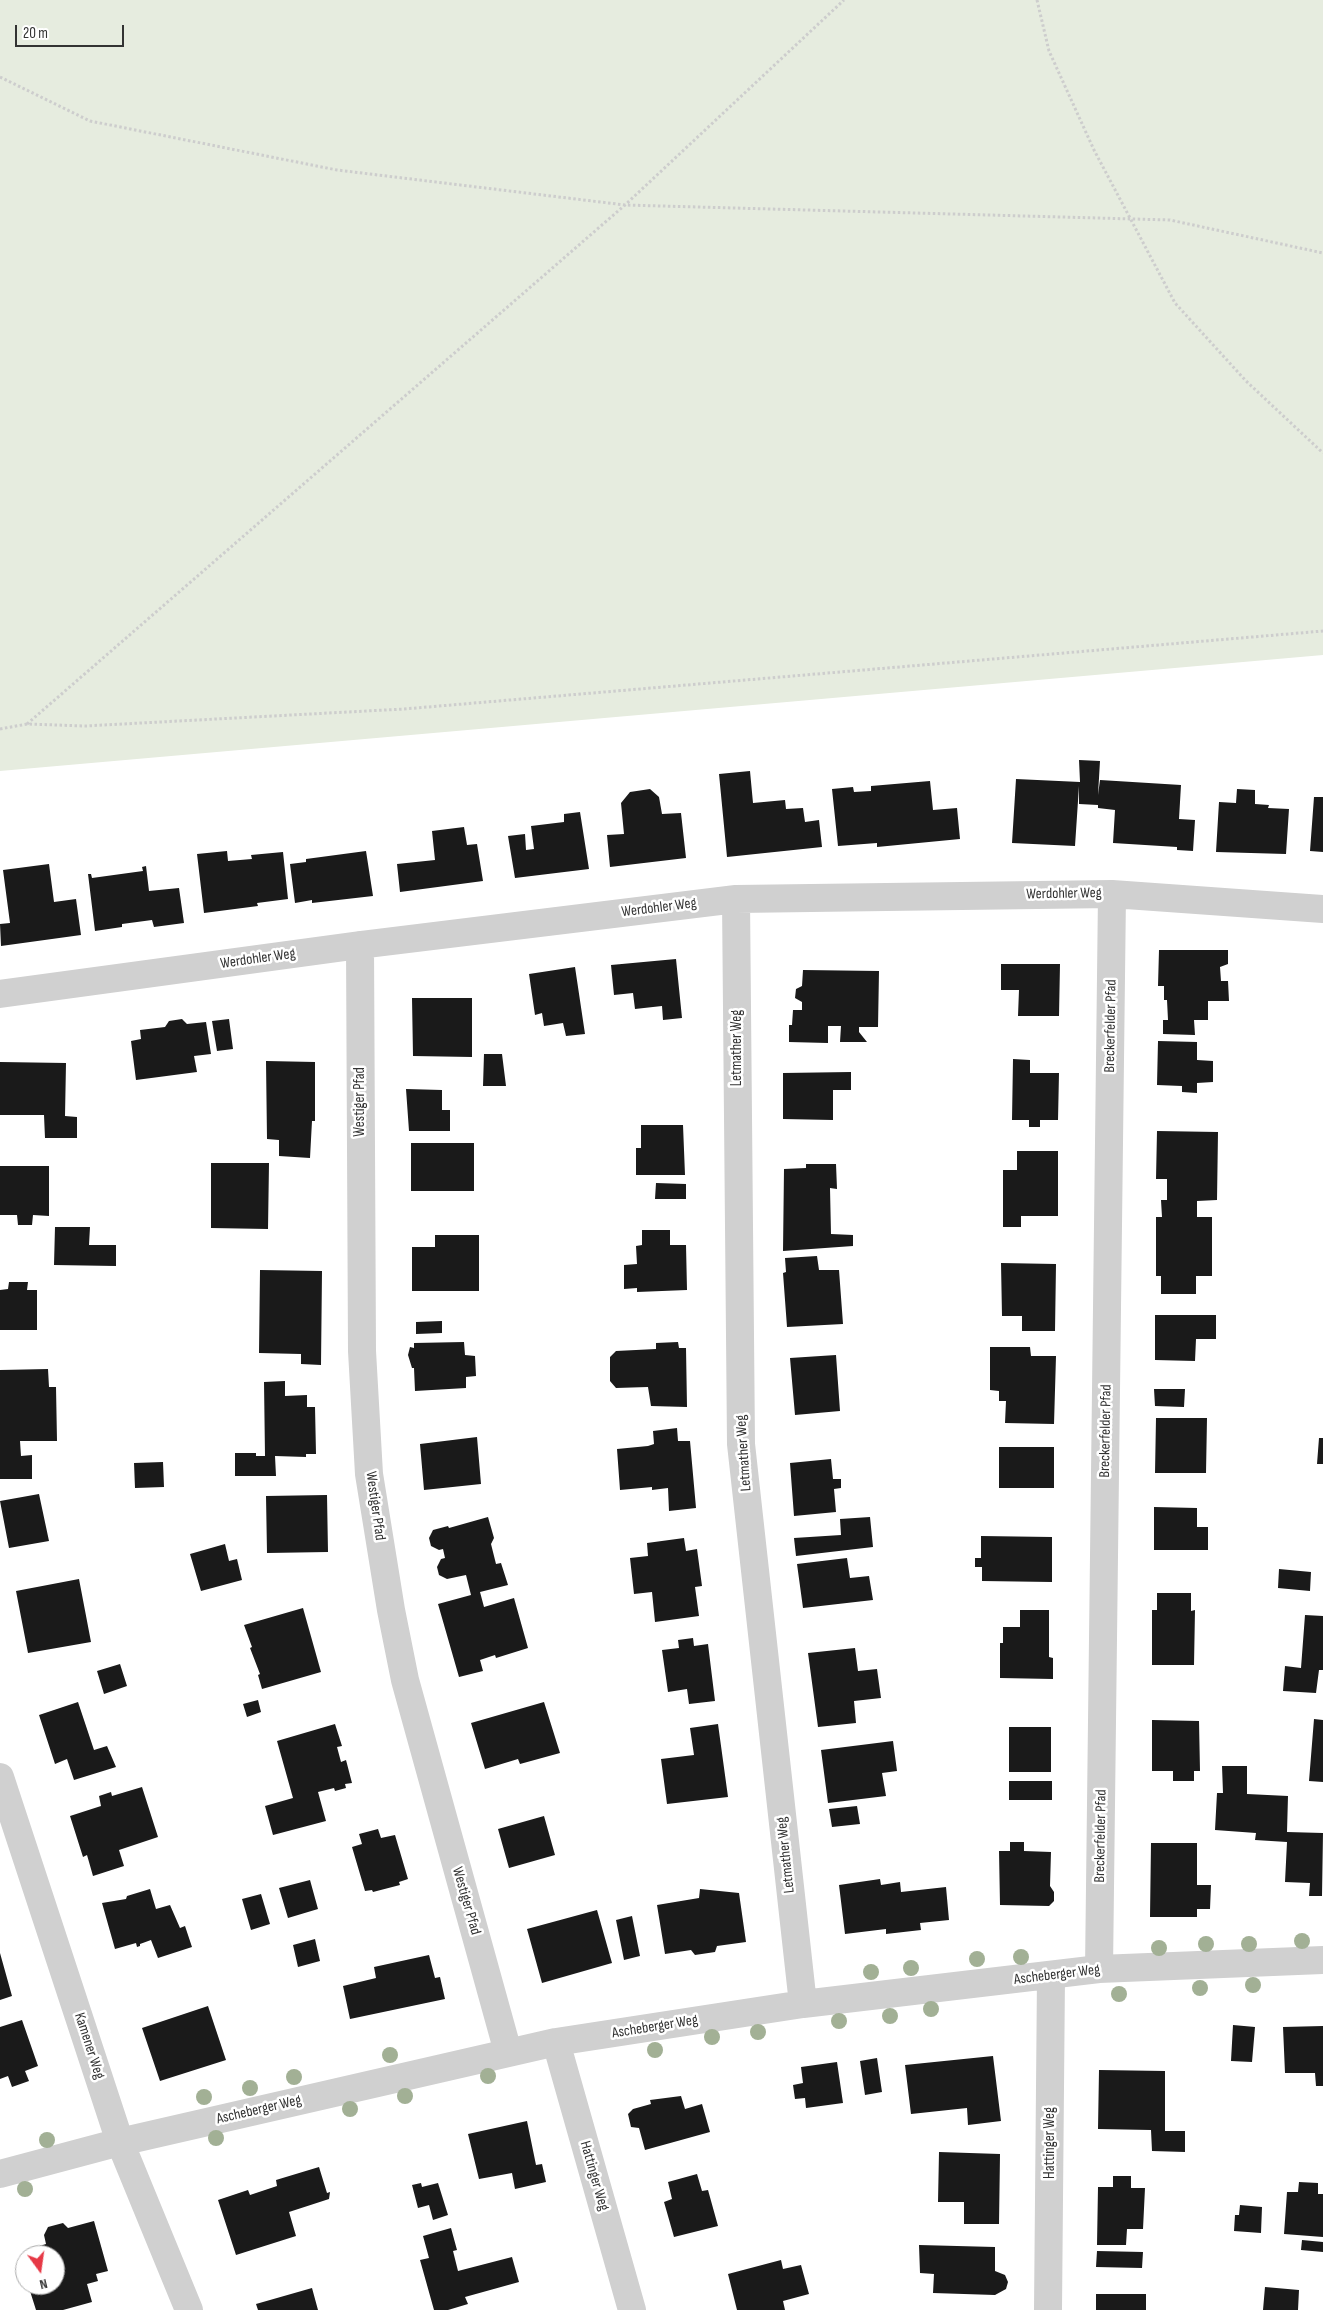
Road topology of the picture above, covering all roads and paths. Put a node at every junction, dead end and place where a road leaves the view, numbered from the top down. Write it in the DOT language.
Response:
graph roads {
  1 [pos="844,0"];
  2 [pos="1037,0"];
  3 [pos="0,77"];
  4 [pos="626,205"];
  5 [pos="1130,218"];
  6 [pos="1323,253"];
  7 [pos="1323,453"];
  8 [pos="1323,631"];
  9 [pos="27,724"];
  10 [pos="0,729"];
  11 [pos="1112,894"];
  12 [pos="736,899"];
  13 [pos="1323,909"];
  14 [pos="360,945"];
  15 [pos="0,994"];
  16 [pos="0,1777"];
  17 [pos="1323,1960"];
  18 [pos="1100,1969"];
  19 [pos="1052,1976"];
  20 [pos="803,2004"];
  21 [pos="556,2042"];
  22 [pos="508,2052"];
  23 [pos="120,2142"];
  24 [pos="0,2174"];
  25 [pos="189,2310"];
  26 [pos="632,2310"];
  27 [pos="1048,2310"];
  1 -- 4 [label="path"];
  2 -- 5 [label="path"];
  3 -- 4 [label="path"];
  4 -- 5 [label="path"];
  4 -- 9 [label="path"];
  5 -- 6 [label="path"];
  5 -- 7 [label="path"];
  8 -- 9 [label="path"];
  9 -- 10 [label="path"];
  11 -- 12 [label="street, Werdohler Weg"];
  11 -- 13 [label="street, Werdohler Weg"];
  11 -- 18 [label="street, Breckerfelder Pfad"];
  12 -- 14 [label="street, Werdohler Weg"];
  12 -- 20 [label="street, Letmather Weg"];
  14 -- 15 [label="street, Werdohler Weg"];
  14 -- 22 [label="street, Westiger Pfad"];
  16 -- 23 [label="street, Kamener Weg"];
  17 -- 18 [label="street, Ascheberger Weg"];
  18 -- 19 [label="street, Ascheberger Weg"];
  19 -- 20 [label="street, Ascheberger Weg"];
  19 -- 27 [label="street, Hattinger Weg"];
  20 -- 21 [label="street, Ascheberger Weg"];
  21 -- 22 [label="street, Ascheberger Weg"];
  21 -- 26 [label="street, Hattinger Weg"];
  22 -- 23 [label="street, Ascheberger Weg"];
  23 -- 24 [label="street, Ascheberger Weg"];
  23 -- 25 [label="street, Kamener Weg"];
}
